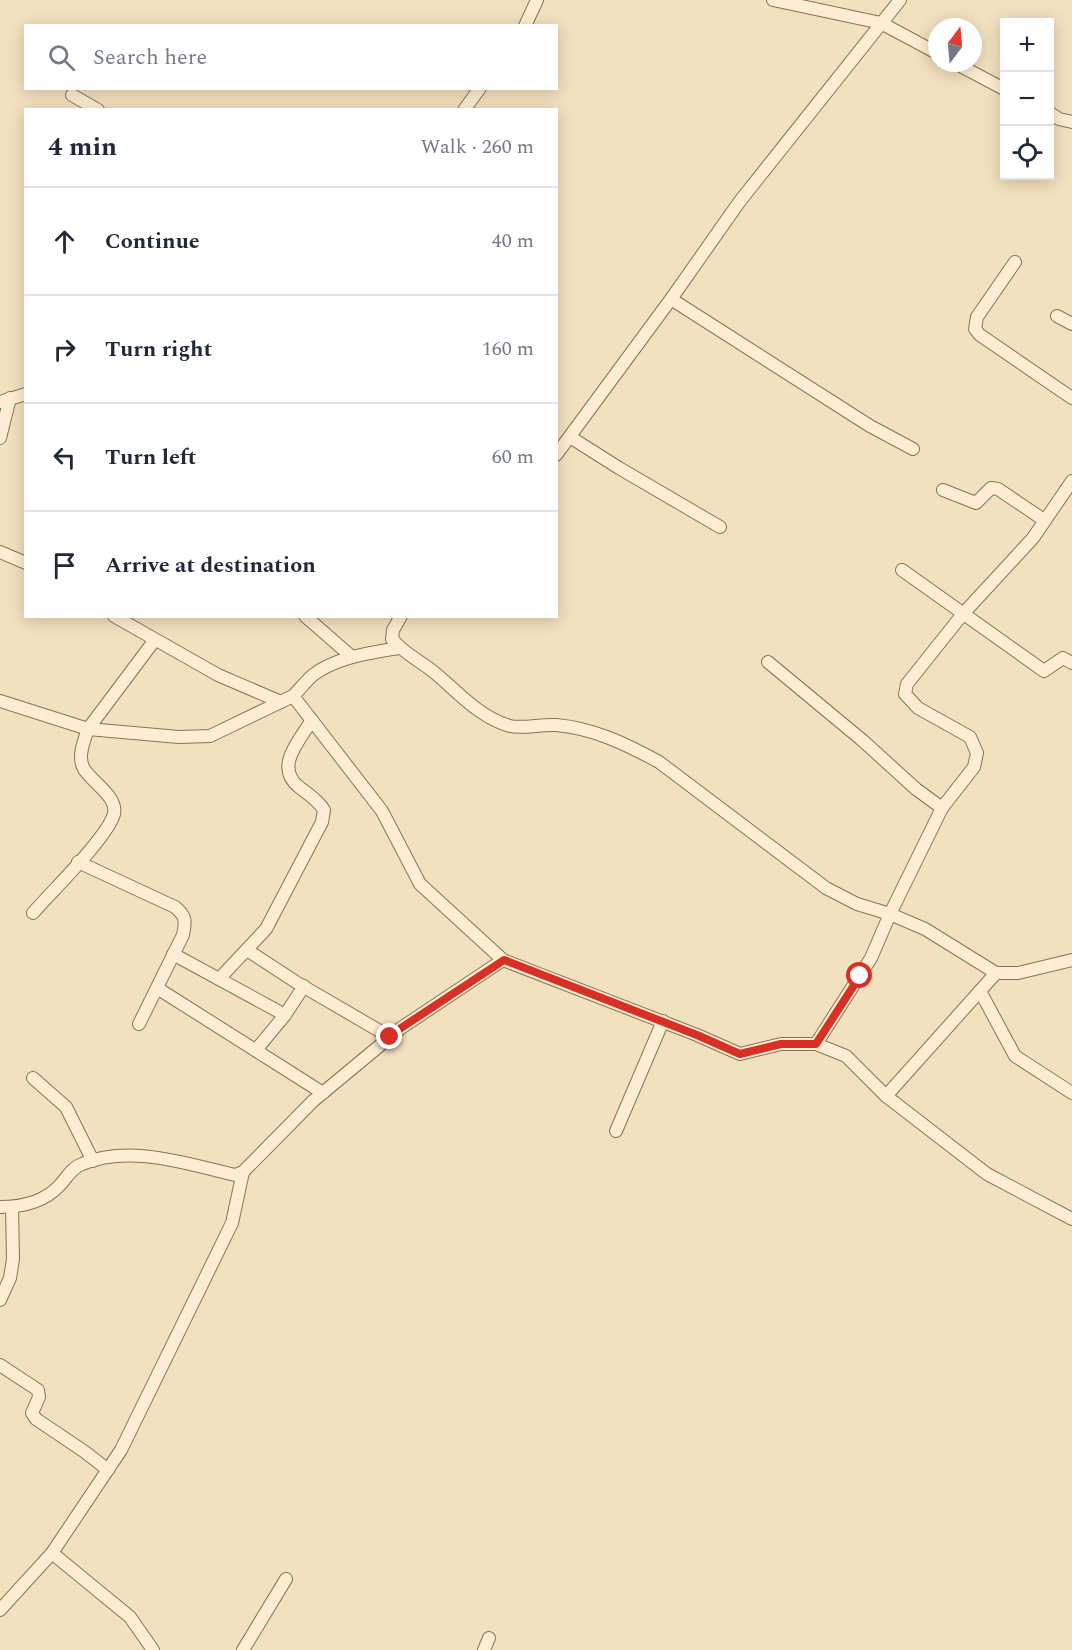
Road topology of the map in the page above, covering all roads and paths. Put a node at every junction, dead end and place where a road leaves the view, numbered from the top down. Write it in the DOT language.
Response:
graph roads {
  1 [pos="537,0"];
  2 [pos="773,0"];
  3 [pos="900,0"];
  4 [pos="881,23"];
  5 [pos="526,24"];
  6 [pos="928,48"];
  7 [pos="972,72"];
  8 [pos="1000,86"];
  9 [pos="479,90"];
  10 [pos="72,95"];
  11 [pos="95,108"];
  12 [pos="465,108"];
  13 [pos="1054,116"];
  14 [pos="1072,122"];
  15 [pos="1015,262"];
  16 [pos="671,299"];
  17 [pos="1057,316"];
  18 [pos="1072,324"];
  19 [pos="24,395"];
  20 [pos="1072,398"];
  21 [pos="5,400"];
  22 [pos="570,437"];
  23 [pos="0,438"];
  24 [pos="913,449"];
  25 [pos="558,453"];
  26 [pos="1072,481"];
  27 [pos="943,490"];
  28 [pos="1044,520"];
  29 [pos="720,527"];
  30 [pos="0,552"];
  31 [pos="24,562"];
  32 [pos="902,570"];
  33 [pos="962,615"];
  34 [pos="117,618"];
  35 [pos="307,618"];
  36 [pos="400,618"];
  37 [pos="154,641"];
  38 [pos="399,648"];
  39 [pos="352,657"];
  40 [pos="768,662"];
  41 [pos="1072,663"];
  42 [pos="287,699"];
  43 [pos="0,701"];
  44 [pos="312,720"];
  45 [pos="88,729"];
  46 [pos="942,808"];
  47 [pos="78,862"];
  48 [pos="33,913"];
  49 [pos="890,914"];
  50 [pos="247,950"];
  51 [pos="173,954"];
  52 [pos="504,960"];
  53 [pos="1072,960"];
  54 [pos="996,973"];
  55 [pos="219,980"];
  56 [pos="304,986"];
  57 [pos="157,988"];
  58 [pos="980,991"];
  59 [pos="285,1015"];
  60 [pos="663,1022"];
  61 [pos="139,1024"];
  62 [pos="390,1037"];
  63 [pos="816,1044"];
  64 [pos="256,1050"];
  65 [pos="33,1078"];
  66 [pos="323,1093"];
  67 [pos="1072,1093"];
  68 [pos="886,1096"];
  69 [pos="616,1131"];
  70 [pos="93,1161"];
  71 [pos="243,1172"];
  72 [pos="6,1207"];
  73 [pos="1072,1219"];
  74 [pos="0,1300"];
  75 [pos="0,1365"];
  76 [pos="108,1470"];
  77 [pos="52,1554"];
  78 [pos="286,1579"];
  79 [pos="0,1610"];
  80 [pos="153,1650"];
  81 [pos="243,1650"];
  1 -- 5 [label="street"];
  2 -- 4 [label="street"];
  3 -- 4 [label="street"];
  4 -- 6 [label="street"];
  4 -- 16 [label="street"];
  7 -- 8 [label="street"];
  9 -- 12 [label="street"];
  10 -- 11 [label="street"];
  13 -- 14 [label="street"];
  15 -- 20 [label="street"];
  16 -- 22 [label="street"];
  16 -- 24 [label="street"];
  17 -- 18 [label="street"];
  19 -- 21 [label="street"];
  21 -- 23 [label="street"];
  22 -- 25 [label="street"];
  22 -- 29 [label="street"];
  26 -- 28 [label="street"];
  27 -- 28 [label="street"];
  28 -- 33 [label="street"];
  30 -- 31 [label="street"];
  32 -- 33 [label="street"];
  33 -- 41 [label="street"];
  33 -- 46 [label="street"];
  34 -- 37 [label="street"];
  35 -- 39 [label="street"];
  36 -- 38 [label="street"];
  37 -- 42 [label="street"];
  37 -- 45 [label="street"];
  38 -- 39 [label="street"];
  38 -- 49 [label="street"];
  39 -- 42 [label="street"];
  40 -- 46 [label="street"];
  42 -- 44 [label="street"];
  42 -- 45 [label="street"];
  43 -- 45 [label="street"];
  44 -- 50 [label="street"];
  44 -- 52 [label="street"];
  45 -- 47 [label="street"];
  46 -- 49 [label="street"];
  47 -- 48 [label="street"];
  47 -- 51 [label="street"];
  49 -- 54 [label="street"];
  49 -- 63 [label="street"];
  50 -- 55 [label="street"];
  50 -- 56 [label="street"];
  51 -- 55 [label="street"];
  51 -- 57 [label="street"];
  52 -- 60 [label="street"];
  52 -- 62 [label="street"];
  53 -- 54 [label="street"];
  54 -- 58 [label="street"];
  55 -- 59 [label="street"];
  56 -- 59 [label="street"];
  56 -- 62 [label="street"];
  57 -- 61 [label="street"];
  57 -- 64 [label="street"];
  58 -- 67 [label="street"];
  58 -- 68 [label="street"];
  59 -- 64 [label="street"];
  60 -- 63 [label="street"];
  60 -- 69 [label="street"];
  62 -- 66 [label="street"];
  63 -- 68 [label="street"];
  64 -- 66 [label="street"];
  65 -- 70 [label="street"];
  66 -- 71 [label="street"];
  68 -- 73 [label="street"];
  70 -- 71 [label="street"];
  70 -- 72 [label="street"];
  71 -- 76 [label="street"];
  72 -- 74 [label="street"];
  75 -- 76 [label="street"];
  76 -- 77 [label="street"];
  77 -- 79 [label="street"];
  77 -- 80 [label="street"];
  78 -- 81 [label="street"];
}
